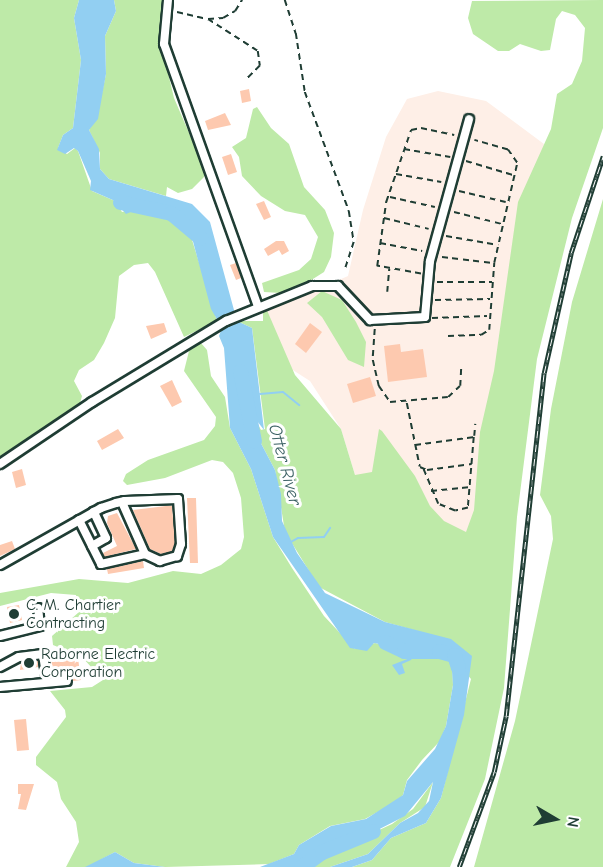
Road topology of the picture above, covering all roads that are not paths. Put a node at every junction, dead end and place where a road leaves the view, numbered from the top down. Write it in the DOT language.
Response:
graph roads {
  1 [pos="168,0"];
  2 [pos="469,119"];
  3 [pos="258,306"];
  4 [pos="0,464"];
  5 [pos="122,502"];
  6 [pos="94,512"];
  7 [pos="79,520"];
  8 [pos="92,546"];
  9 [pos="144,554"];
  10 [pos="0,565"];
  11 [pos="38,608"];
  12 [pos="0,636"];
  13 [pos="4,666"];
  14 [pos="67,681"];
  15 [pos="47,682"];
  16 [pos="11,686"];
  17 [pos="0,687"];
  1 -- 3 [label="street"];
  2 -- 3 [label="street"];
  3 -- 4 [label="street"];
  5 -- 6 [label="street"];
  5 -- 9 [label="street"];
  5 -- 9 [label="street"];
  6 -- 7 [label="street"];
  6 -- 8 [label="street"];
  7 -- 8 [label="street"];
  7 -- 10 [label="street"];
  8 -- 9 [label="street"];
  11 -- 12 [label="street"];
  13 -- 15 [label="street"];
  13 -- 16 [label="street"];
  14 -- 15 [label="street"];
  15 -- 16 [label="street"];
  16 -- 17 [label="street"];
}
